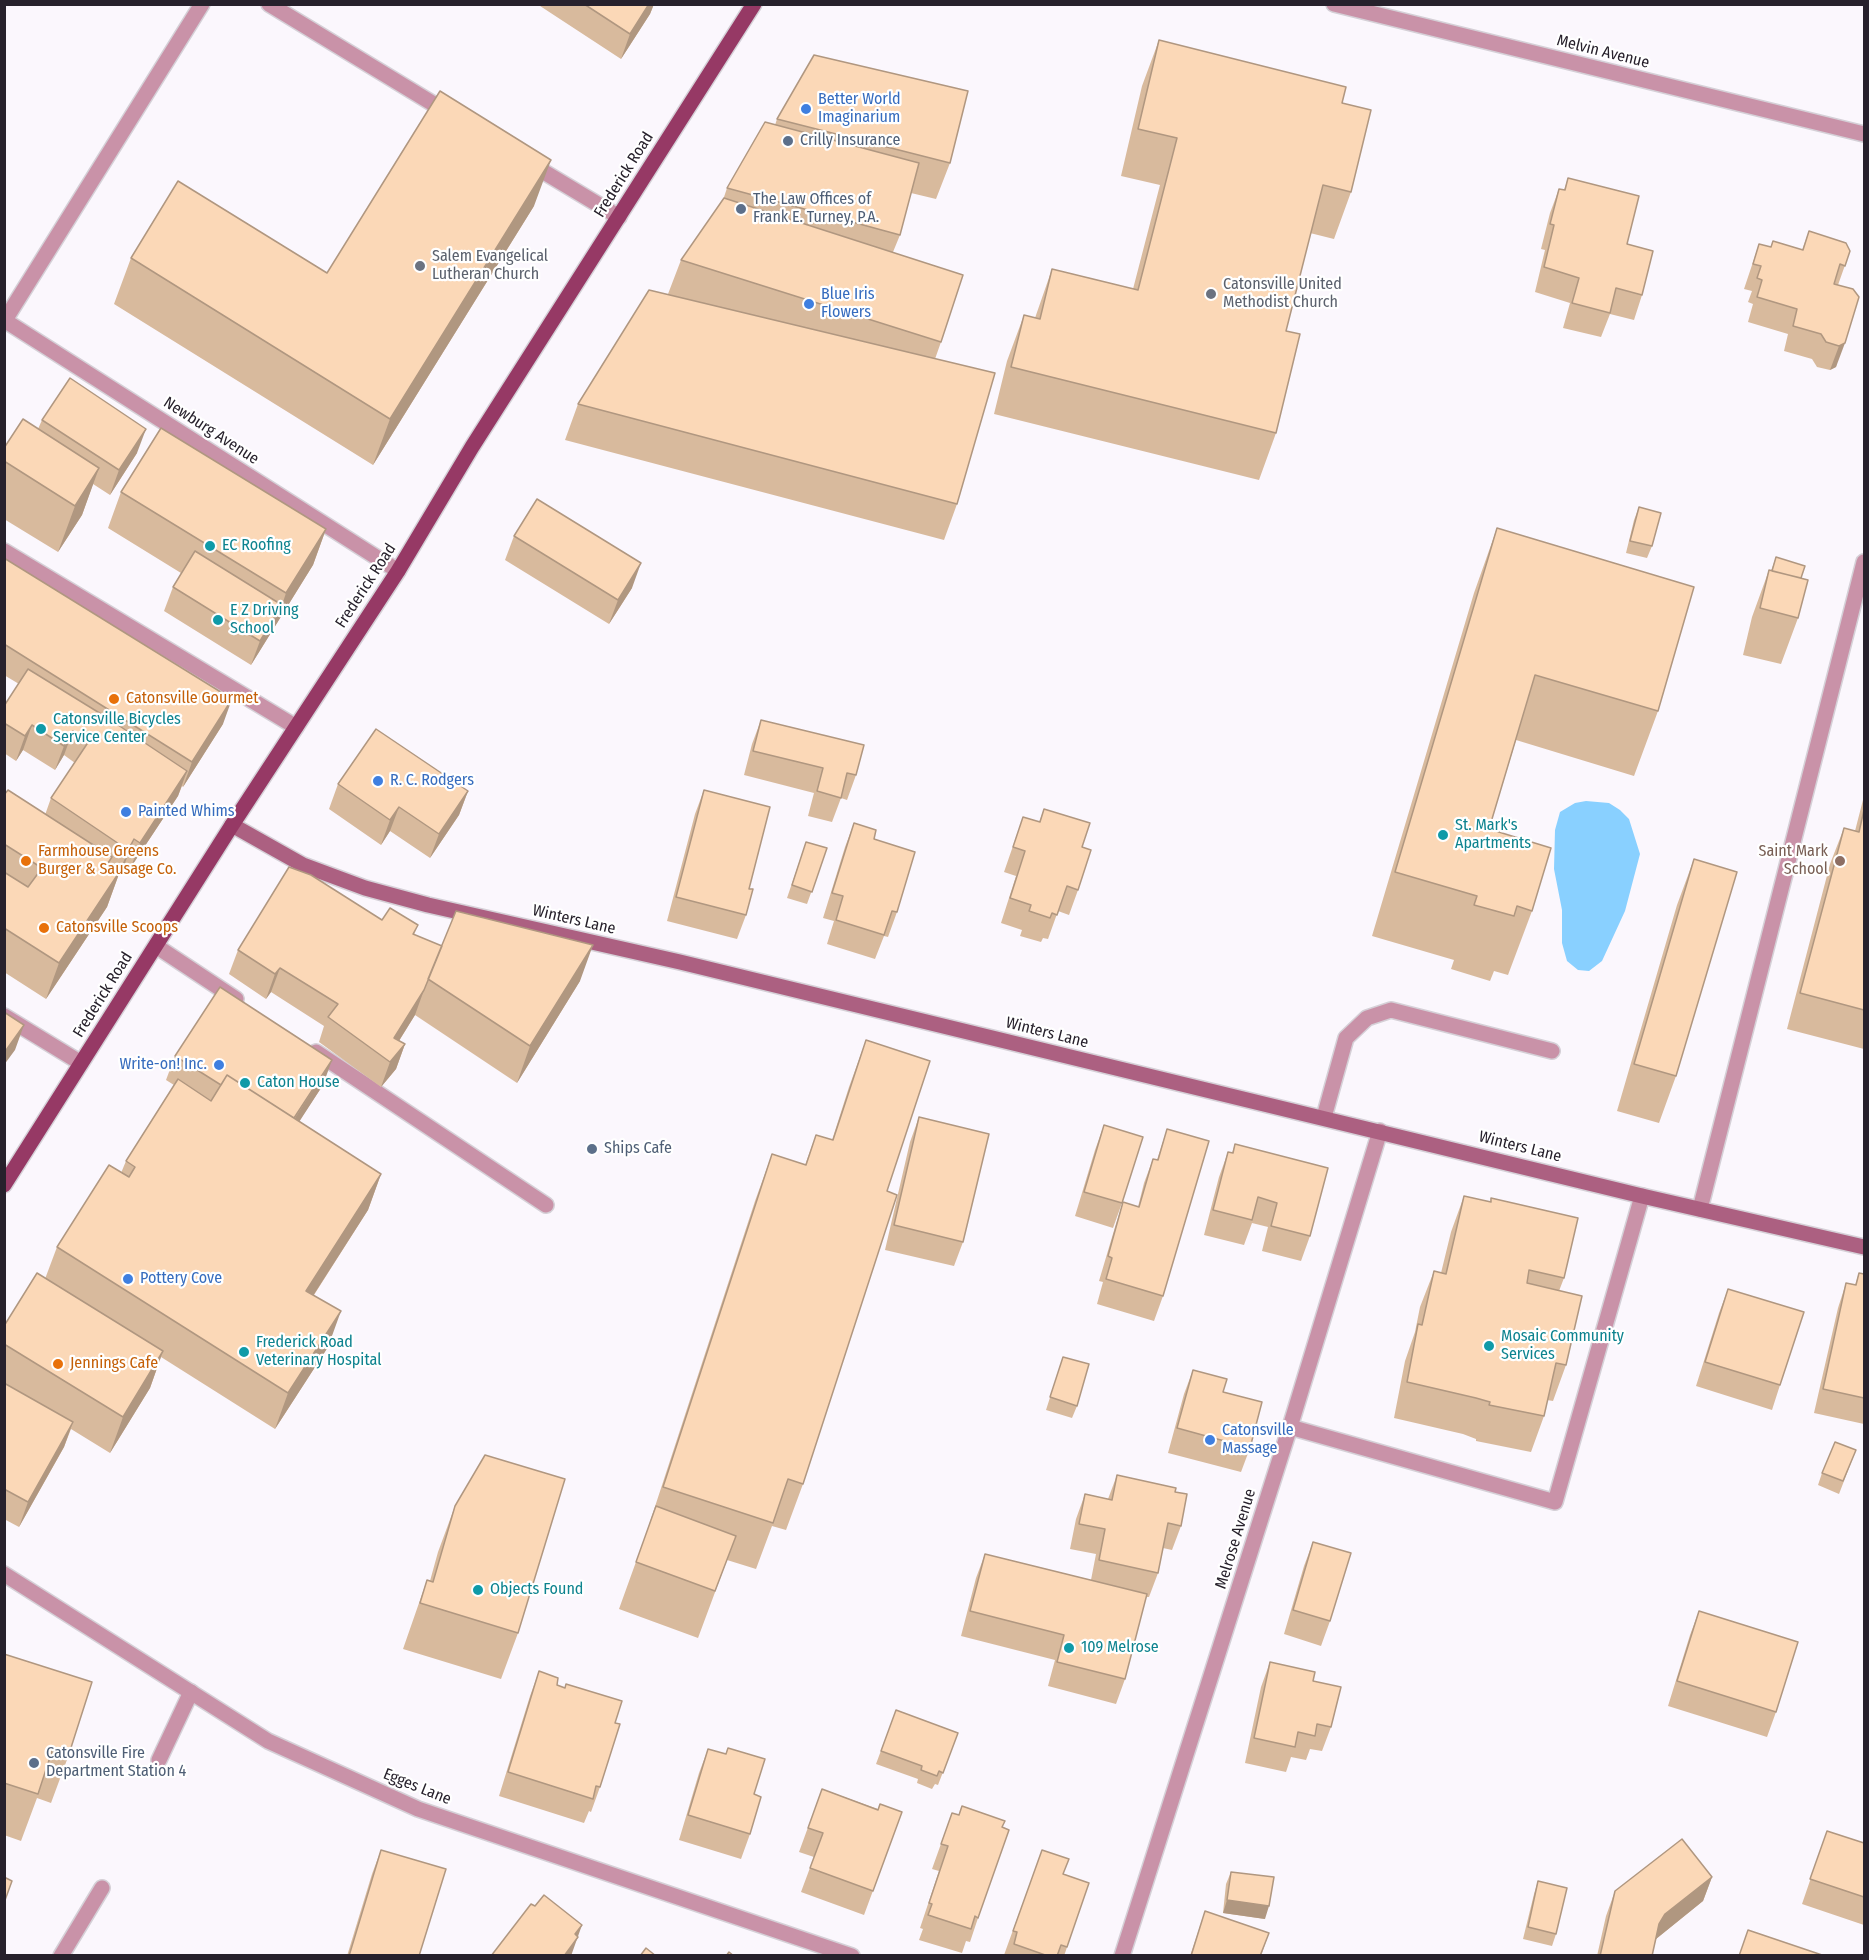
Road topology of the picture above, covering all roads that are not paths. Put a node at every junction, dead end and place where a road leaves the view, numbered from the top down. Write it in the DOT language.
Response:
graph roads {
  1 [pos="202,4"];
  2 [pos="269,4"];
  3 [pos="754,4"];
  4 [pos="1334,4"];
  5 [pos="463,123"];
  6 [pos="1864,134"];
  7 [pos="514,154"];
  8 [pos="619,217"];
  9 [pos="5,320"];
  10 [pos="4,551"];
  11 [pos="1864,562"];
  12 [pos="398,572"];
  13 [pos="296,727"];
  14 [pos="232,825"];
  15 [pos="156,946"];
  16 [pos="248,1008"];
  17 [pos="4,1016"];
  18 [pos="308,1047"];
  19 [pos="1552,1051"];
  20 [pos="81,1064"];
  21 [pos="1324,1118"];
  22 [pos="1380,1131"];
  23 [pos="4,1185"];
  24 [pos="1642,1196"];
  25 [pos="546,1206"];
  26 [pos="1700,1209"];
  27 [pos="1864,1247"];
  28 [pos="1290,1427"];
  29 [pos="4,1574"];
  30 [pos="191,1692"];
  31 [pos="159,1760"];
  32 [pos="102,1888"];
  33 [pos="61,1956"];
  34 [pos="852,1956"];
  35 [pos="1122,1956"];
  1 -- 9 [label="street"];
  2 -- 5 [label="street"];
  3 -- 8 [label="main road, Frederick Road"];
  4 -- 6 [label="street, Melvin Avenue"];
  7 -- 8 [label="street"];
  8 -- 12 [label="main road, Frederick Road"];
  9 -- 12 [label="street, Newburg Avenue"];
  10 -- 13 [label="street"];
  11 -- 26 [label="street"];
  12 -- 13 [label="main road, Frederick Road"];
  13 -- 14 [label="main road, Frederick Road"];
  14 -- 15 [label="main road, Frederick Road"];
  14 -- 21 [label="street, Winters Lane"];
  15 -- 16 [label="street"];
  15 -- 20 [label="main road, Frederick Road"];
  17 -- 20 [label="street"];
  18 -- 25 [label="street"];
  19 -- 21 [label="street"];
  20 -- 23 [label="main road, Frederick Road"];
  21 -- 22 [label="street, Winters Lane"];
  22 -- 24 [label="street, Winters Lane"];
  22 -- 28 [label="street, Melrose Avenue"];
  24 -- 26 [label="street, Winters Lane"];
  24 -- 28 [label="street"];
  26 -- 27 [label="street, Winters Lane"];
  28 -- 35 [label="street, Melrose Avenue"];
  29 -- 30 [label="street, Egges Lane"];
  30 -- 31 [label="street"];
  30 -- 34 [label="street, Egges Lane"];
  32 -- 33 [label="street"];
}
